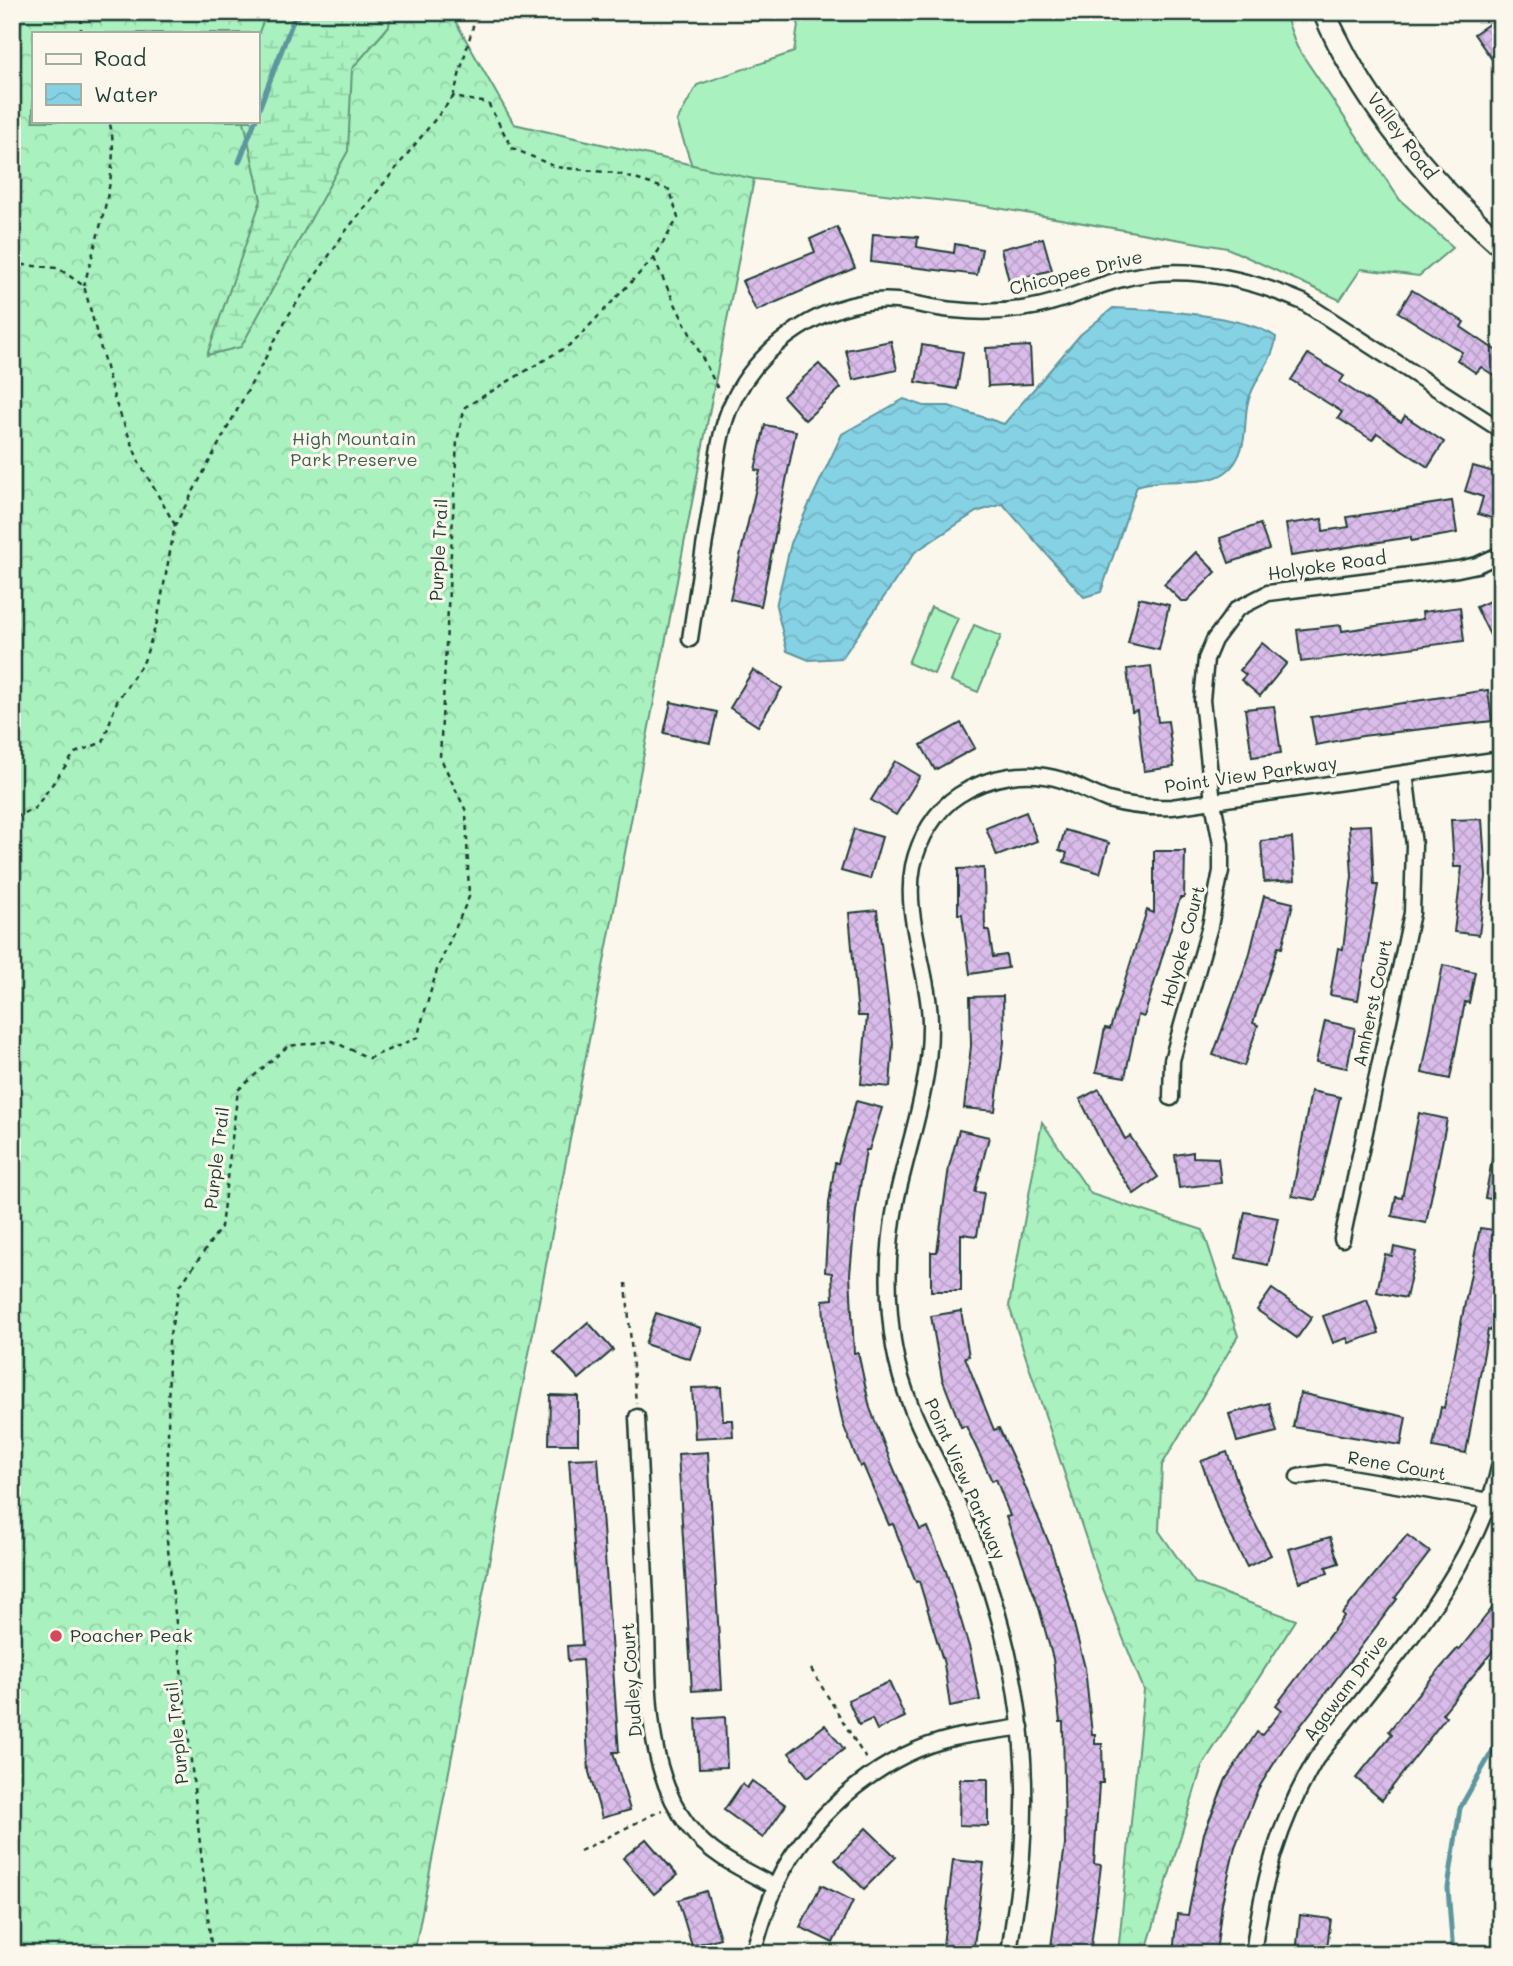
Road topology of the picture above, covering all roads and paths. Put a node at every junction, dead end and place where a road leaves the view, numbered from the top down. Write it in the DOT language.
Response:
graph roads {
  1 [pos="81,12"];
  2 [pos="477,12"];
  3 [pos="1324,12"];
  4 [pos="81,32"];
  5 [pos="453,97"];
  6 [pos="109,122"];
  7 [pos="1501,245"];
  8 [pos="654,258"];
  9 [pos="12,264"];
  10 [pos="84,286"];
  11 [pos="729,410"];
  12 [pos="1501,430"];
  13 [pos="175,525"];
  14 [pos="1501,554"];
  15 [pos="690,639"];
  16 [pos="1501,759"];
  17 [pos="1405,773"];
  18 [pos="1213,802"];
  19 [pos="12,828"];
  20 [pos="1171,1098"];
  21 [pos="1342,1240"];
  22 [pos="626,1283"];
  23 [pos="637,1417"];
  24 [pos="1501,1459"];
  25 [pos="1298,1477"];
  26 [pos="1489,1501"];
  27 [pos="811,1668"];
  28 [pos="1021,1727"];
  29 [pos="875,1774"];
  30 [pos="674,1804"];
  31 [pos="580,1852"];
  32 [pos="776,1887"];
  33 [pos="212,1954"];
  34 [pos="752,1954"];
  35 [pos="1009,1954"];
  36 [pos="1253,1954"];
  1 -- 4 [label="path"];
  2 -- 5 [label="path"];
  3 -- 7 [label="main road, Valley Road"];
  5 -- 8 [label="path, Purple Trail"];
  5 -- 13 [label="path"];
  6 -- 10 [label="path"];
  8 -- 11 [label="path"];
  8 -- 33 [label="path, Purple Trail"];
  9 -- 10 [label="path"];
  10 -- 13 [label="path"];
  11 -- 12 [label="street, Chicopee Drive"];
  11 -- 15 [label="street, Chicopee Drive"];
  13 -- 19 [label="path"];
  14 -- 18 [label="street, Holyoke Road"];
  16 -- 17 [label="street, Point View Parkway"];
  17 -- 18 [label="street, Point View Parkway"];
  17 -- 21 [label="street, Amherst Court"];
  18 -- 20 [label="street, Holyoke Court"];
  18 -- 28 [label="street, Point View Parkway"];
  22 -- 23 [label="path"];
  23 -- 30 [label="street, Dudley Court"];
  24 -- 26 [label="street, Agawam Drive"];
  25 -- 26 [label="street, Rene Court"];
  26 -- 36 [label="street, Agawam Drive"];
  27 -- 29 [label="path"];
  28 -- 29 [label="street"];
  28 -- 35 [label="street, Point View Parkway"];
  29 -- 32 [label="street"];
  30 -- 31 [label="path"];
  30 -- 32 [label="street, Dudley Court"];
  32 -- 34 [label="street"];
}
